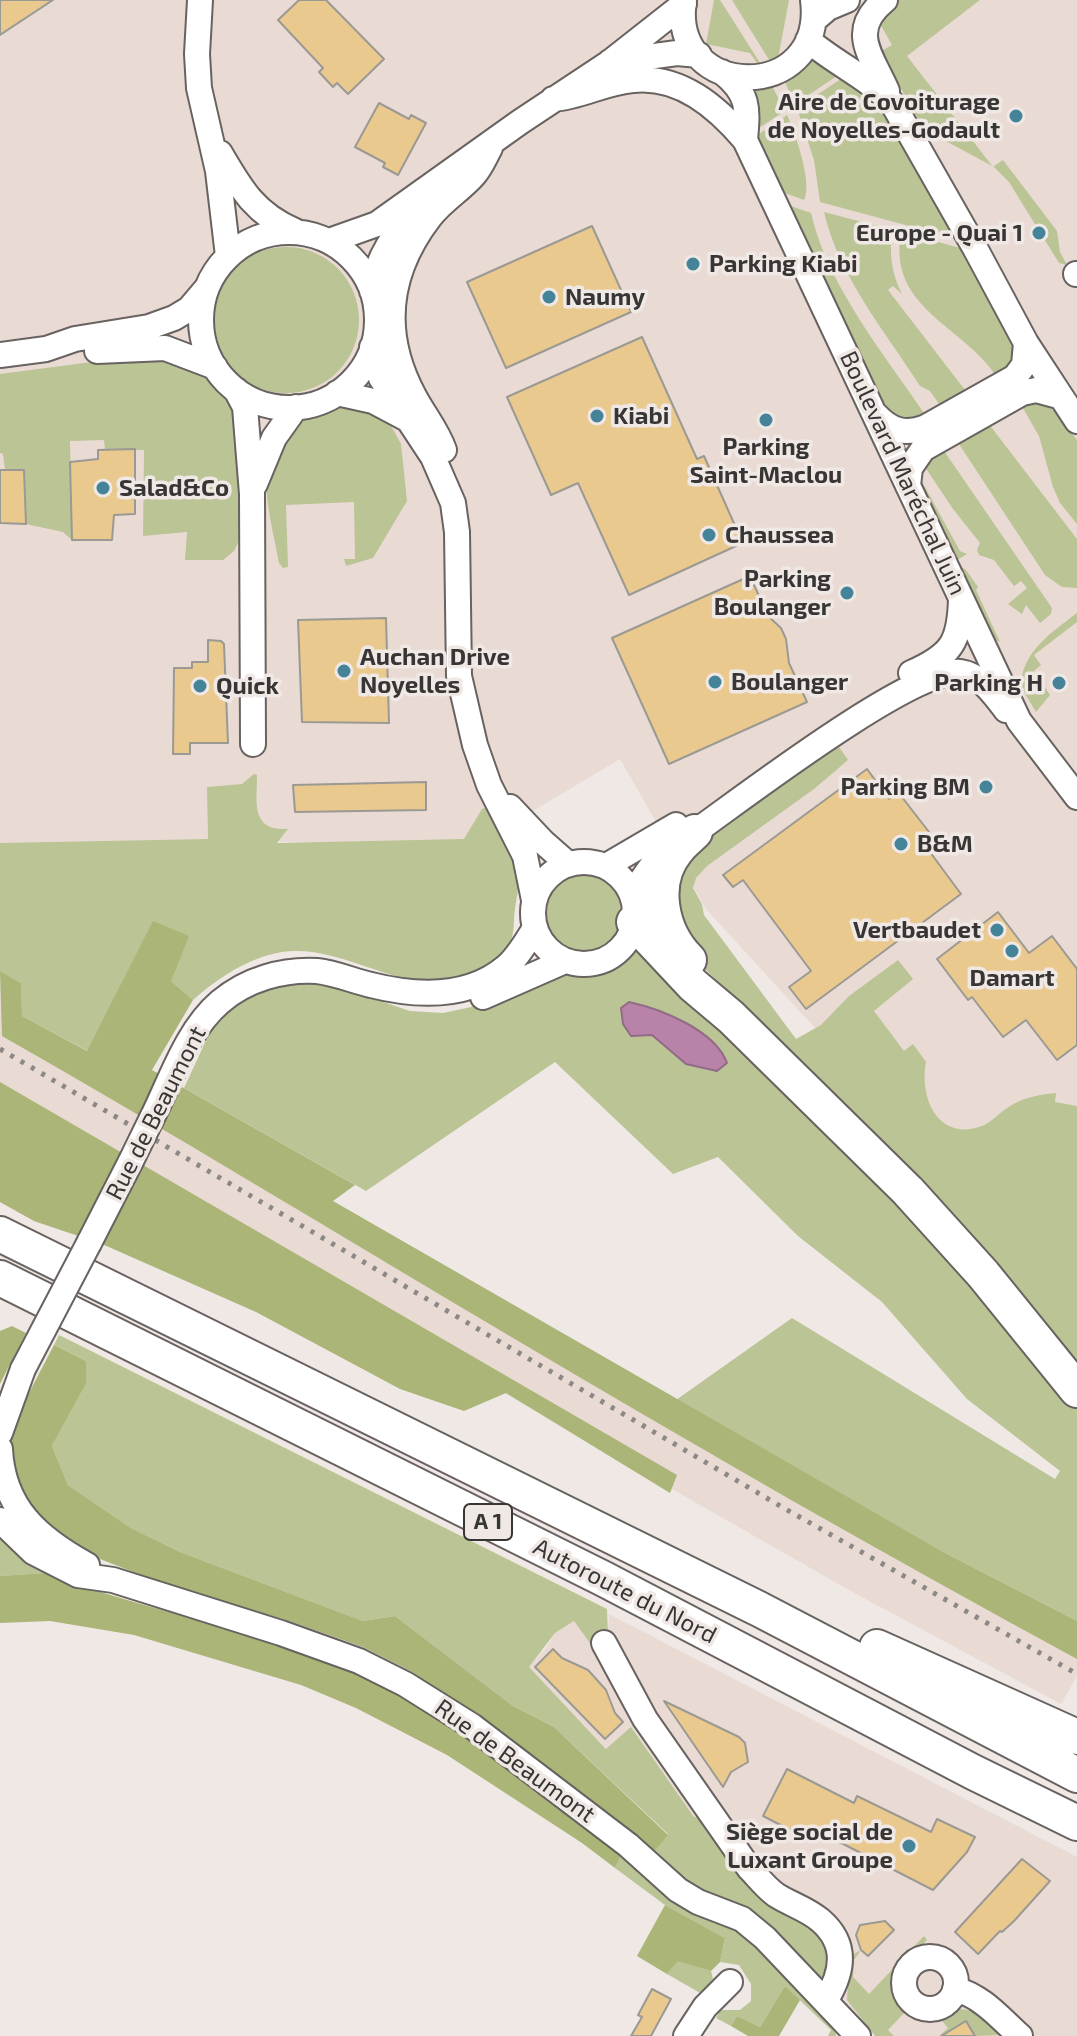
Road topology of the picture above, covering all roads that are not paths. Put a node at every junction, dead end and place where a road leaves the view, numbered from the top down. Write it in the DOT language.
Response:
graph roads {
  1 [pos="200,0"];
  2 [pos="847,0"];
  3 [pos="885,0"];
  4 [pos="684,2"];
  5 [pos="812,20"];
  6 [pos="699,55"];
  7 [pos="609,63"];
  8 [pos="722,72"];
  9 [pos="553,99"];
  10 [pos="893,104"];
  11 [pos="210,137"];
  12 [pos="495,139"];
  13 [pos="745,140"];
  14 [pos="448,173"];
  15 [pos="297,232"];
  16 [pos="329,241"];
  17 [pos="228,256"];
  18 [pos="206,289"];
  19 [pos="372,291"];
  20 [pos="1026,343"];
  21 [pos="372,347"];
  22 [pos="46,349"];
  23 [pos="0,355"];
  24 [pos="215,367"];
  25 [pos="236,390"];
  26 [pos="337,393"];
  27 [pos="1058,396"];
  28 [pos="296,407"];
  29 [pos="876,415"];
  30 [pos="407,420"];
  31 [pos="1077,421"];
  32 [pos="908,486"];
  33 [pos="252,494"];
  34 [pos="453,503"];
  35 [pos="961,598"];
  36 [pos="1019,721"];
  37 [pos="253,744"];
  38 [pos="489,785"];
  39 [pos="1077,797"];
  40 [pos="695,832"];
  41 [pos="568,864"];
  42 [pos="606,866"];
  43 [pos="534,900"];
  44 [pos="633,908"];
  45 [pos="535,928"];
  46 [pos="565,961"];
  47 [pos="370,985"];
  48 [pos="731,1017"];
  49 [pos="0,1234"];
  50 [pos="0,1278"];
  51 [pos="23,1369"];
  52 [pos="1077,1390"];
  53 [pos="0,1405"];
  54 [pos="0,1433"];
  55 [pos="0,1449"];
  56 [pos="0,1520"];
  57 [pos="113,1580"];
  58 [pos="759,1609"];
  59 [pos="604,1643"];
  60 [pos="1077,1737"];
  61 [pos="973,1772"];
  62 [pos="1077,1775"];
  63 [pos="1077,1823"];
  64 [pos="1077,1844"];
  65 [pos="730,1982"];
  66 [pos="955,1989"];
  67 [pos="826,2000"];
  68 [pos="686,2036"];
  69 [pos="858,2036"];
  70 [pos="1020,2036"];
  1 -- 11 [label="street"];
  2 -- 5 [label="street"];
  3 -- 10 [label="street"];
  4 -- 6 [label="street"];
  4 -- 7 [label="street"];
  5 -- 8 [label="street"];
  5 -- 10 [label="street"];
  6 -- 7 [label="street"];
  6 -- 8 [label="street"];
  7 -- 9 [label="street"];
  8 -- 13 [label="street, Boulevard Maréchal Juin"];
  9 -- 12 [label="street"];
  9 -- 13 [label="street, Boulevard Maréchal Juin"];
  10 -- 20 [label="street"];
  11 -- 15 [label="street"];
  11 -- 17 [label="street"];
  12 -- 14 [label="street"];
  12 -- 34 [label="street"];
  13 -- 29 [label="street, Boulevard Maréchal Juin"];
  14 -- 16 [label="street"];
  14 -- 19 [label="street"];
  15 -- 16 [label="street"];
  15 -- 17 [label="street"];
  16 -- 19 [label="street"];
  17 -- 18 [label="street"];
  18 -- 22 [label="street"];
  18 -- 24 [label="street"];
  19 -- 21 [label="street"];
  20 -- 27 [label="street"];
  20 -- 29 [label="street"];
  21 -- 26 [label="street"];
  21 -- 30 [label="street"];
  22 -- 23 [label="street"];
  22 -- 24 [label="street"];
  24 -- 25 [label="street"];
  25 -- 28 [label="street"];
  25 -- 33 [label="street"];
  26 -- 28 [label="street"];
  26 -- 30 [label="street"];
  27 -- 31 [label="street"];
  27 -- 32 [label="street"];
  28 -- 33 [label="street"];
  29 -- 32 [label="street, Boulevard Maréchal Juin"];
  30 -- 34 [label="street"];
  32 -- 35 [label="street, Boulevard Maréchal Juin"];
  33 -- 37 [label="street"];
  34 -- 38 [label="street"];
  35 -- 36 [label="street, Boulevard Maréchal Juin"];
  35 -- 42 [label="street"];
  36 -- 39 [label="street, Boulevard Maréchal Juin"];
  36 -- 40 [label="street"];
  38 -- 41 [label="street"];
  38 -- 43 [label="street"];
  40 -- 44 [label="street"];
  40 -- 48 [label="highway"];
  41 -- 42 [label="street"];
  41 -- 43 [label="street"];
  42 -- 44 [label="street"];
  43 -- 45 [label="street"];
  44 -- 46 [label="street"];
  44 -- 48 [label="highway"];
  45 -- 46 [label="street"];
  45 -- 47 [label="street, Rue de Beaumont"];
  46 -- 47 [label="street, Rue de Beaumont"];
  47 -- 51 [label="street, Rue de Beaumont, bridge"];
  48 -- 52 [label="highway"];
  49 -- 58 [label="highway, Autoroute du Nord / A 1"];
  50 -- 61 [label="highway, Autoroute du Nord / A 1"];
  51 -- 53 [label="street, Rue de Beaumont"];
  51 -- 54 [label="street, Rue de Beaumont"];
  55 -- 57 [label="street, Rue de Beaumont"];
  56 -- 57 [label="street, Rue de Beaumont"];
  57 -- 67 [label="street, Rue de Beaumont"];
  58 -- 60 [label="highway"];
  58 -- 62 [label="highway, Autoroute du Nord / A 1"];
  59 -- 67 [label="street"];
  61 -- 63 [label="highway, Autoroute du Nord / A 1"];
  61 -- 64 [label="highway"];
  65 -- 68 [label="street"];
  66 -- 70 [label="street"];
  67 -- 69 [label="street, Rue de Beaumont"];
}
